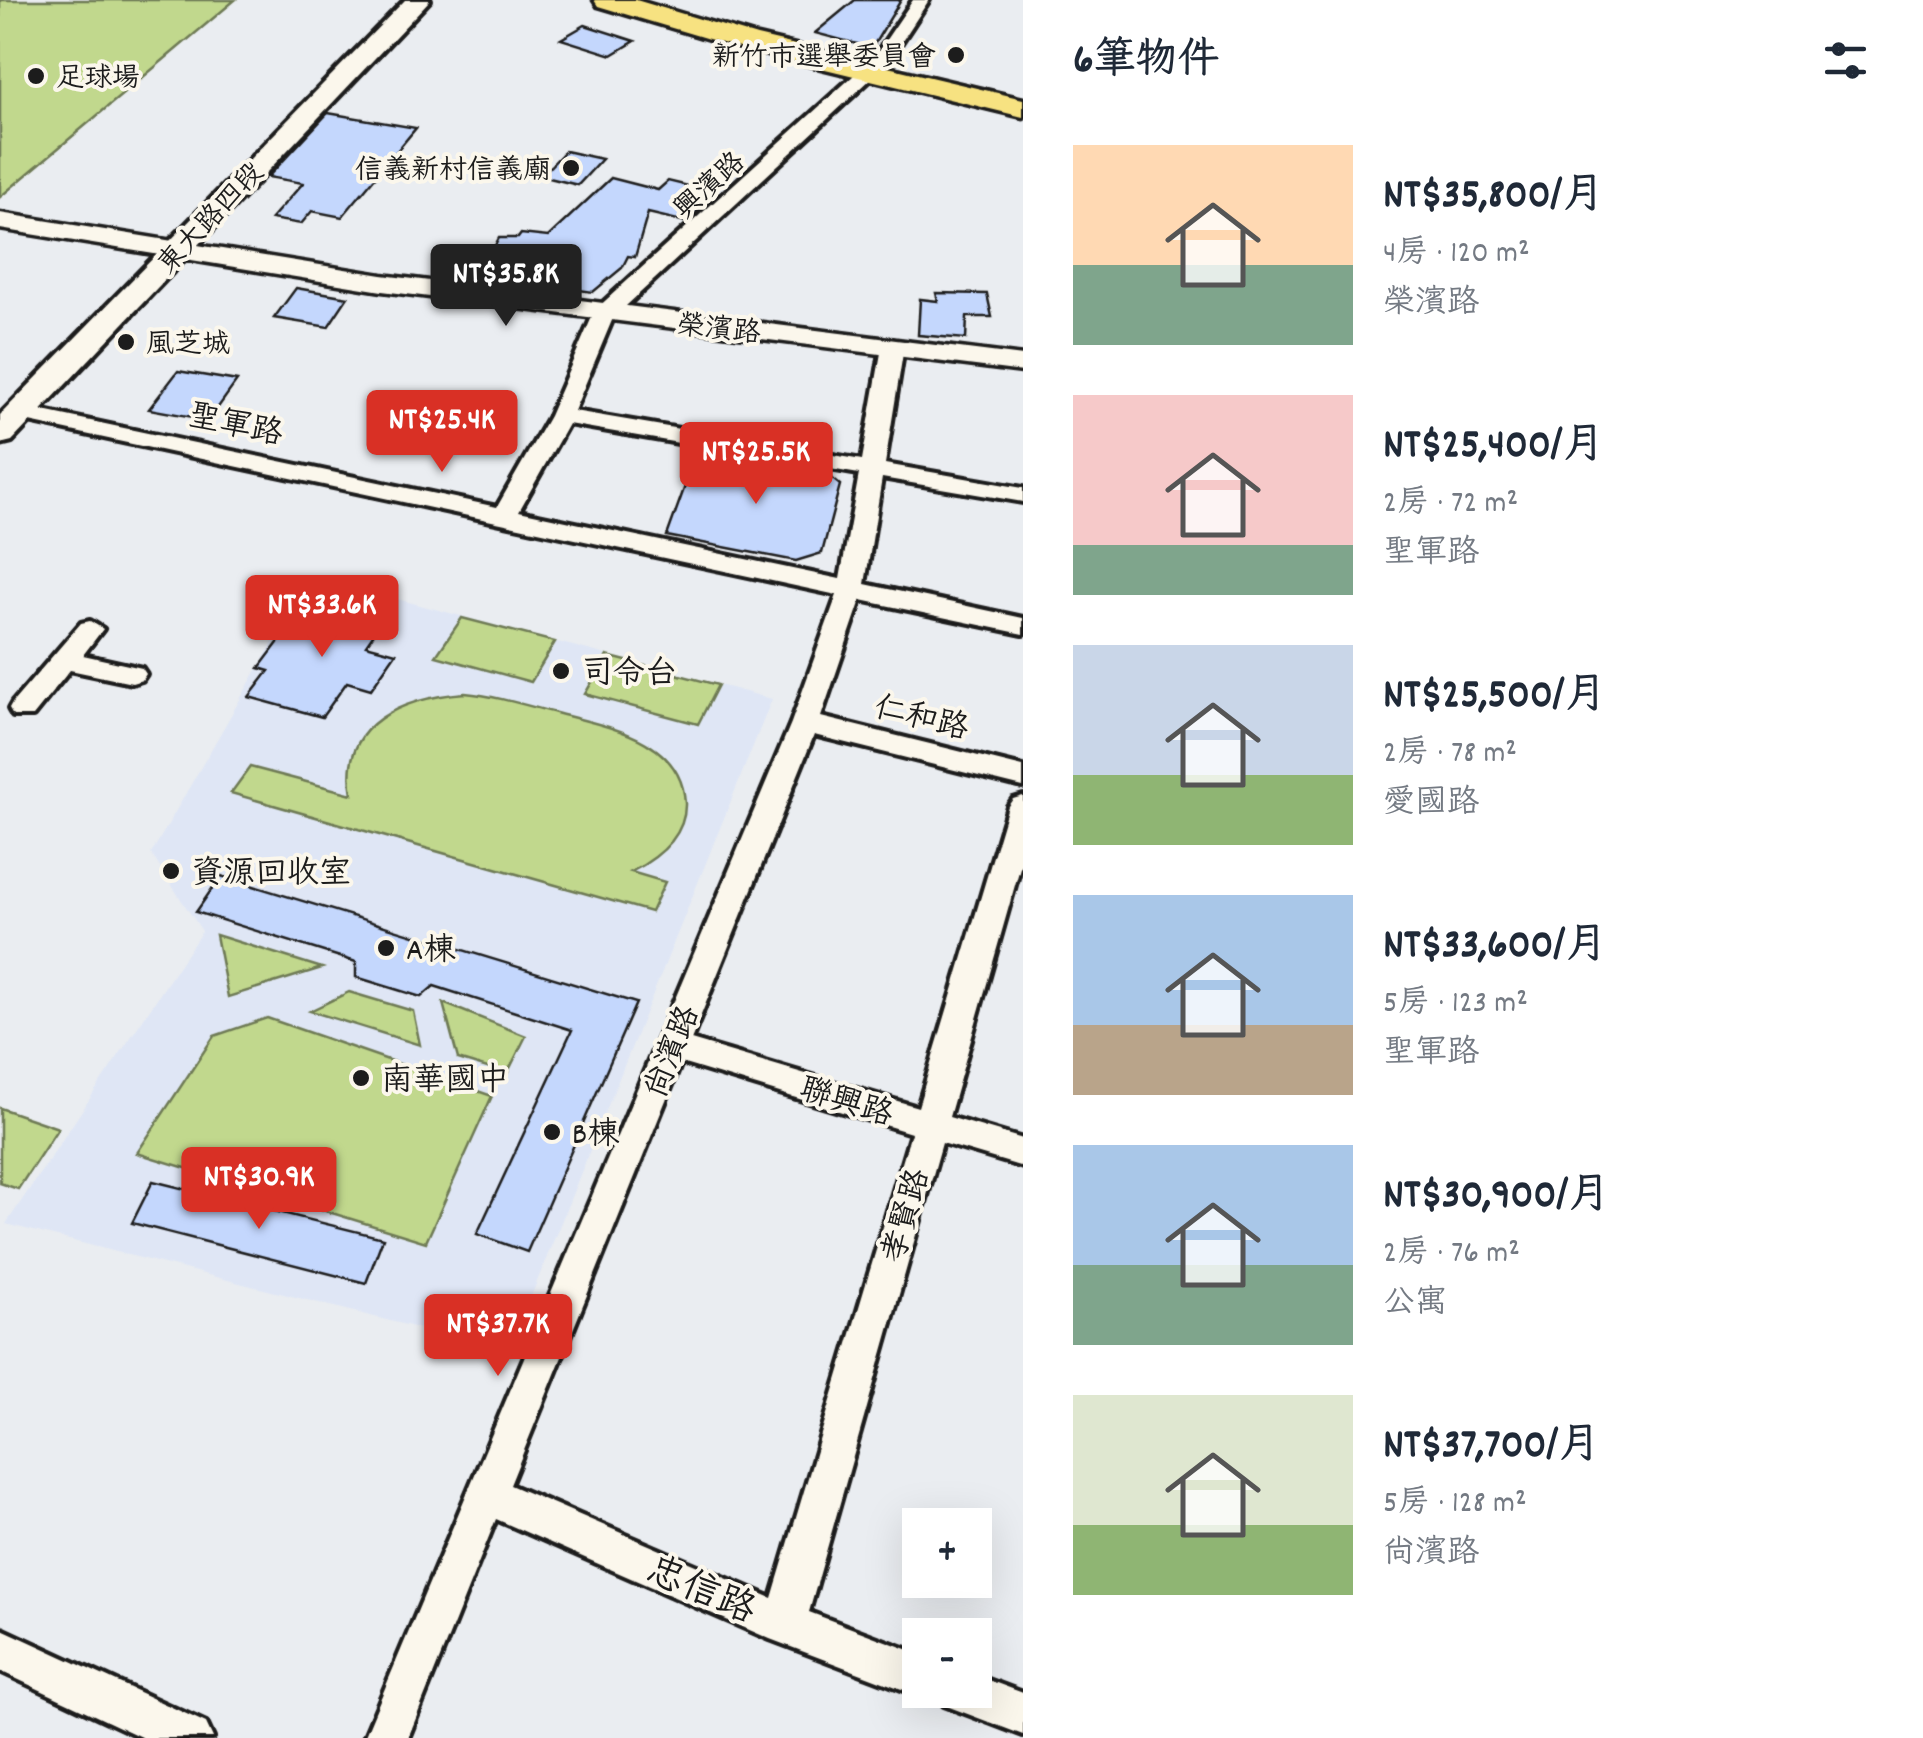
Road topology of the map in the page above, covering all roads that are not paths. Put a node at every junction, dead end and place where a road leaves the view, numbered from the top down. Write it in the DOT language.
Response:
graph roads {
  1 [pos="418,0"];
  2 [pos="607,0"];
  3 [pos="663,0"];
  4 [pos="921,0"];
  5 [pos="874,66"];
  6 [pos="1023,92"];
  7 [pos="1023,108"];
  8 [pos="0,221"];
  9 [pos="178,252"];
  10 [pos="603,314"];
  11 [pos="893,347"];
  12 [pos="1023,364"];
  13 [pos="561,416"];
  14 [pos="10,424"];
  15 [pos="874,470"];
  16 [pos="1023,495"];
  17 [pos="504,516"];
  18 [pos="852,590"];
  19 [pos="1023,626"];
  20 [pos="90,630"];
  21 [pos="64,660"];
  22 [pos="132,674"];
  23 [pos="23,709"];
  24 [pos="805,723"];
  25 [pos="1023,777"];
  26 [pos="1023,806"];
  27 [pos="672,1047"];
  28 [pos="930,1126"];
  29 [pos="1023,1154"];
  30 [pos="486,1496"];
  31 [pos="785,1624"];
  32 [pos="0,1649"];
  33 [pos="902,1668"];
  34 [pos="992,1702"];
  35 [pos="1023,1714"];
  36 [pos="191,1738"];
  37 [pos="386,1738"];
  1 -- 9 [label="main road, 東大路四段"];
  2 -- 5 [label="main road"];
  3 -- 5 [label="main road"];
  4 -- 5 [label="street, 興濱路"];
  5 -- 6 [label="main road"];
  5 -- 7 [label="main road"];
  5 -- 10 [label="street, 興濱路"];
  8 -- 9 [label="street, 榮濱路"];
  9 -- 10 [label="street, 榮濱路"];
  9 -- 14 [label="main road, 東大路四段"];
  10 -- 11 [label="street, 榮濱路"];
  10 -- 13 [label="street, 興濱路"];
  11 -- 12 [label="street, 榮濱路"];
  11 -- 15 [label="street, 尚濱路"];
  13 -- 15 [label="street"];
  13 -- 17 [label="street, 興濱路"];
  14 -- 17 [label="street, 聖軍路"];
  15 -- 16 [label="street"];
  15 -- 18 [label="street, 尚濱路"];
  17 -- 18 [label="street, 聖軍路"];
  18 -- 19 [label="street, 聖軍路"];
  18 -- 24 [label="street, 尚濱路"];
  20 -- 21 [label="street"];
  21 -- 22 [label="street"];
  21 -- 23 [label="street"];
  24 -- 25 [label="street, 仁和路"];
  24 -- 27 [label="street, 尚濱路"];
  26 -- 28 [label="street, 孝賢路"];
  27 -- 28 [label="street, 聯興路"];
  27 -- 30 [label="street, 尚濱路"];
  28 -- 29 [label="street, 聯興路"];
  28 -- 31 [label="street, 孝賢路"];
  30 -- 31 [label="street, 忠信路"];
  30 -- 37 [label="street, 尚濱路"];
  31 -- 33 [label="street, 忠信路"];
  32 -- 36 [label="street"];
  34 -- 35 [label="street"];
}
